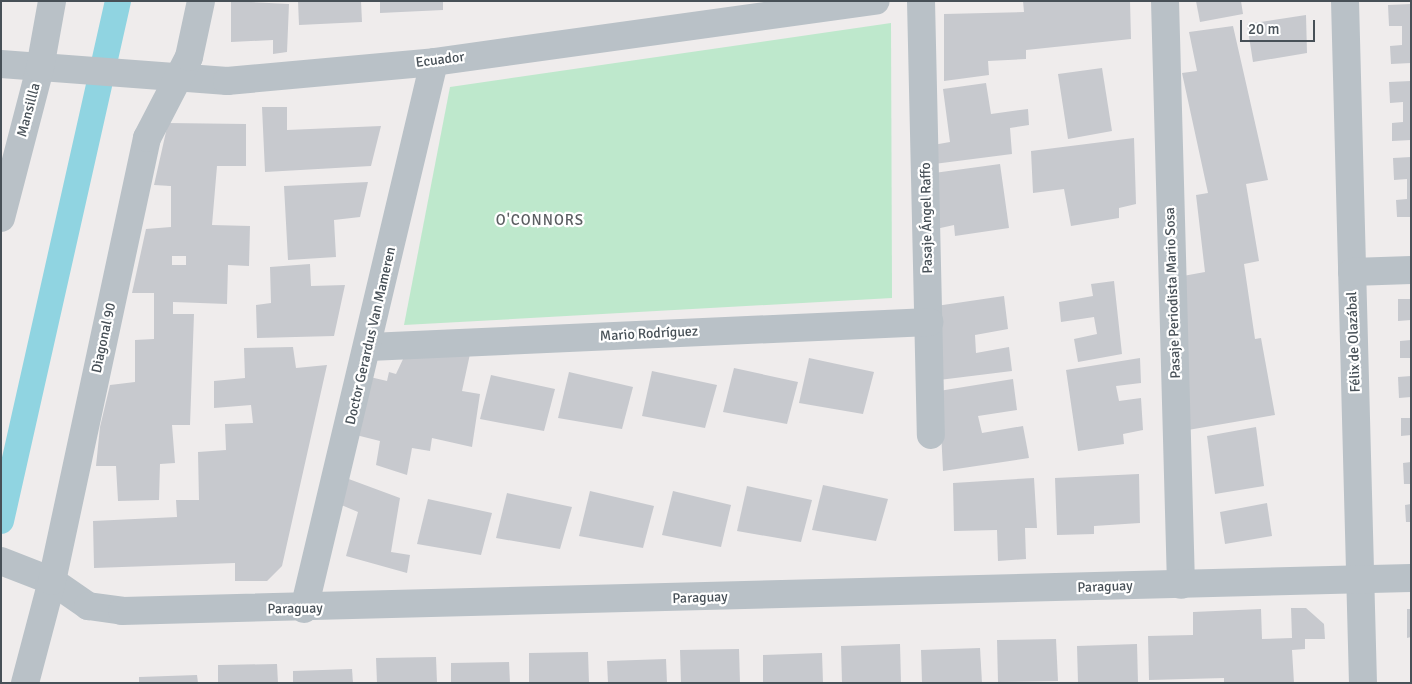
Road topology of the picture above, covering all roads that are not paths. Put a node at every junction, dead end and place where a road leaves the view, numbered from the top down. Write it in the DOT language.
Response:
graph roads {
  1 [pos="52,1"];
  2 [pos="201,1"];
  3 [pos="876,1"];
  4 [pos="922,1"];
  5 [pos="1165,1"];
  6 [pos="1344,1"];
  7 [pos="434,62"];
  8 [pos="1,64"];
  9 [pos="40,68"];
  10 [pos="179,78"];
  11 [pos="1,218"];
  12 [pos="1411,270"];
  13 [pos="1352,272"];
  14 [pos="929,322"];
  15 [pos="369,347"];
  16 [pos="931,435"];
  17 [pos="11,564"];
  18 [pos="1411,578"];
  19 [pos="1360,580"];
  20 [pos="52,581"];
  21 [pos="1182,585"];
  22 [pos="304,609"];
  23 [pos="26,683"];
  24 [pos="1363,683"];
  1 -- 9 [label="street, Mansillla"];
  2 -- 10 [label="street, Diagonal 90"];
  3 -- 7 [label="street, Ecuador"];
  4 -- 14 [label="street, Pasaje Ángel Raffo"];
  5 -- 21 [label="street, Pasaje Periodista Mario Sosa"];
  6 -- 13 [label="street, Félix de Olazábal"];
  7 -- 10 [label="street, Ecuador"];
  7 -- 15 [label="street, Doctor Gerardus Van Mameren"];
  8 -- 9 [label="street, Ecuador"];
  9 -- 10 [label="street, Ecuador"];
  9 -- 11 [label="street, Mansillla"];
  10 -- 20 [label="street, Diagonal 90"];
  12 -- 13 [label="street"];
  13 -- 19 [label="street, Félix de Olazábal"];
  14 -- 15 [label="street, Mario Rodríguez"];
  14 -- 16 [label="street, Pasaje Ángel Raffo"];
  15 -- 22 [label="street, Doctor Gerardus Van Mameren"];
  17 -- 20 [label="street, Paraguay"];
  18 -- 19 [label="street, Paraguay"];
  19 -- 21 [label="street, Paraguay"];
  19 -- 24 [label="street, Félix de Olazábal"];
  20 -- 22 [label="street, Paraguay"];
  20 -- 23 [label="street, Diagonal 90"];
  21 -- 22 [label="street, Paraguay"];
}
